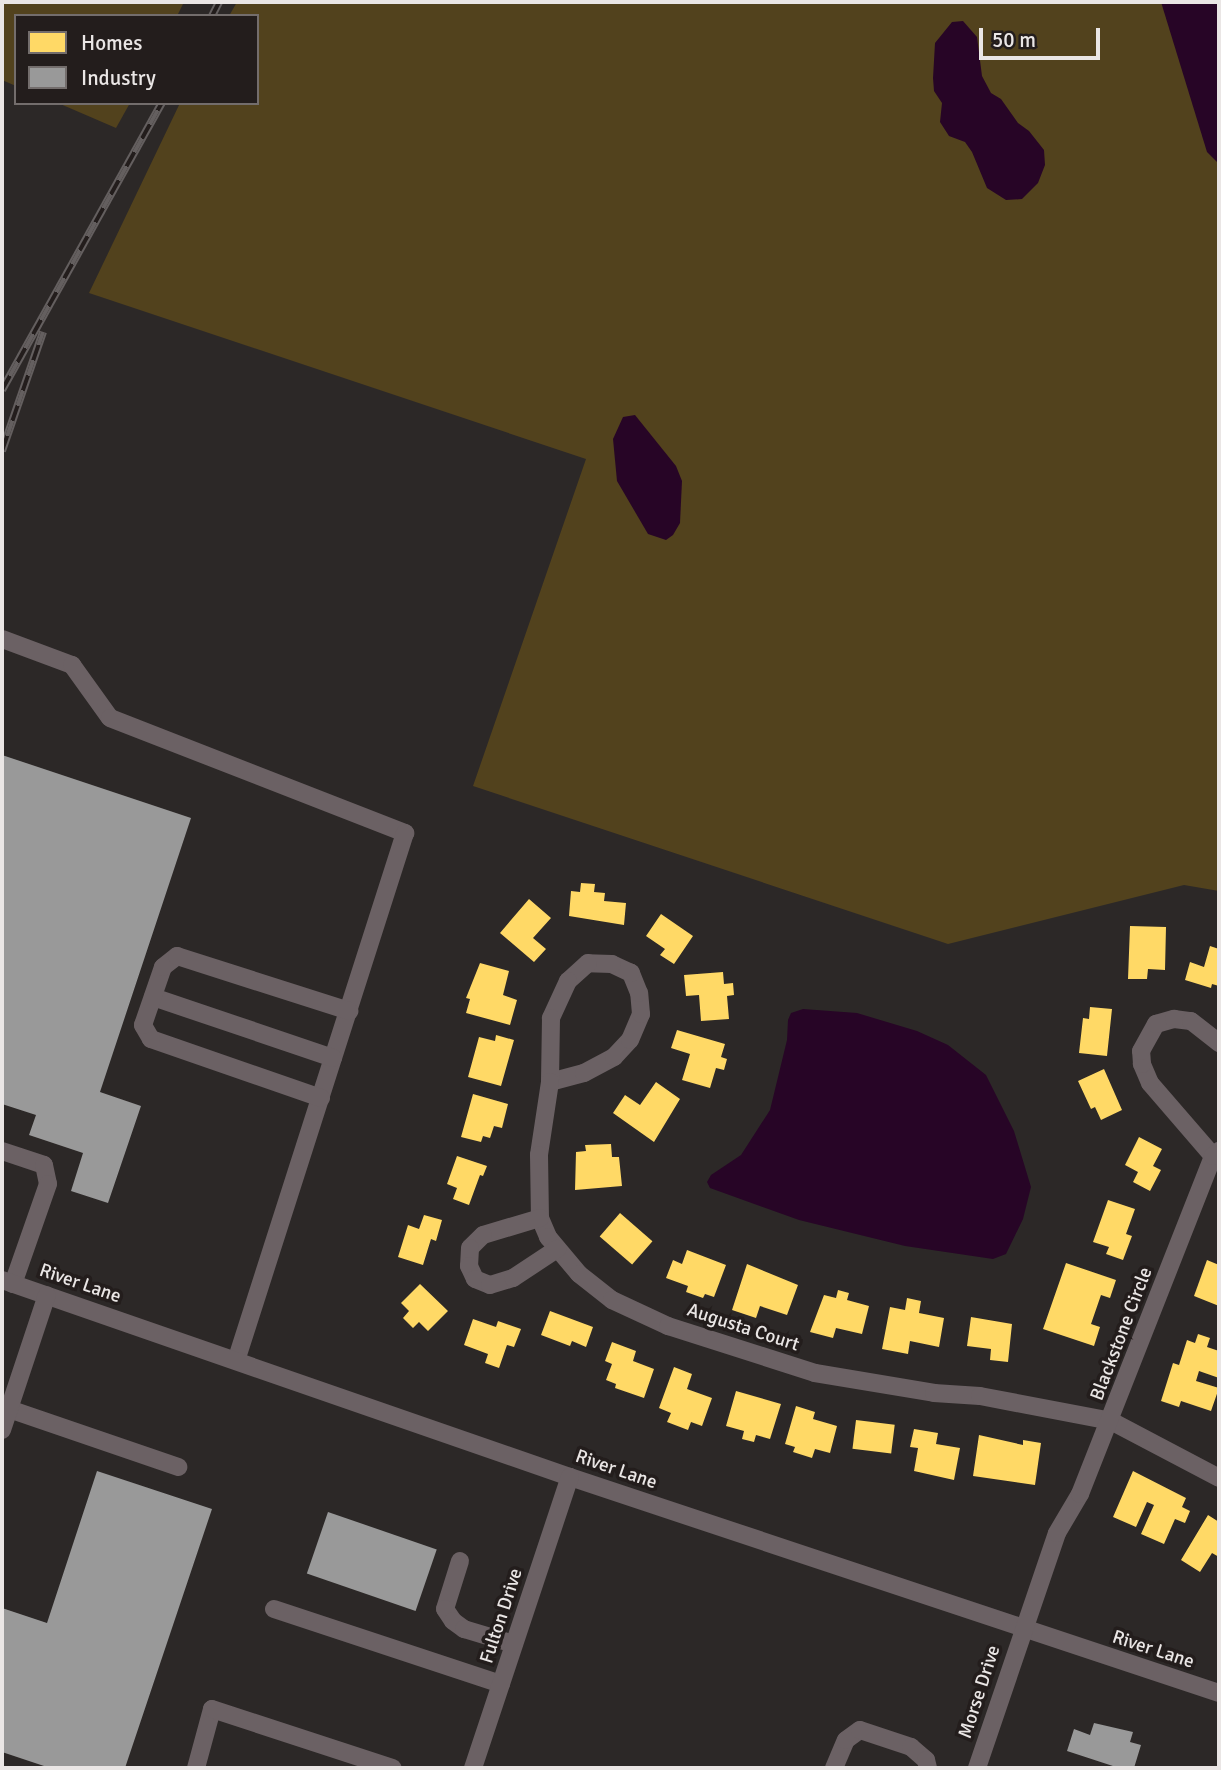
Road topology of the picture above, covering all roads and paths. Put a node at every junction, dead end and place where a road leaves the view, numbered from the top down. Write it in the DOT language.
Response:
graph roads {
  1 [pos="2,639"];
  2 [pos="153,997"];
  3 [pos="349,1011"];
  4 [pos="1219,1043"];
  5 [pos="333,1058"];
  6 [pos="550,1082"];
  7 [pos="321,1098"];
  8 [pos="2,1151"];
  9 [pos="1216,1153"];
  10 [pos="540,1218"];
  11 [pos="557,1248"];
  12 [pos="8,1282"];
  13 [pos="47,1294"];
  14 [pos="236,1361"];
  15 [pos="10,1376"];
  16 [pos="9,1409"];
  17 [pos="1111,1421"];
  18 [pos="2,1430"];
  19 [pos="178,1467"];
  20 [pos="570,1477"];
  21 [pos="1219,1478"];
  22 [pos="460,1561"];
  23 [pos="274,1609"];
  24 [pos="1023,1630"];
  25 [pos="514,1644"];
  26 [pos="501,1684"];
  27 [pos="1219,1693"];
  28 [pos="196,1768"];
  29 [pos="393,1768"];
  30 [pos="473,1768"];
  31 [pos="834,1768"];
  32 [pos="928,1768"];
  33 [pos="977,1768"];
  1 -- 3 [label="street"];
  2 -- 3 [label="street"];
  2 -- 5 [label="street"];
  2 -- 7 [label="street"];
  3 -- 5 [label="street"];
  4 -- 9 [label="street"];
  5 -- 7 [label="street"];
  6 -- 6 [label="street, Augusta Court"];
  6 -- 10 [label="street, Augusta Court"];
  7 -- 14 [label="street"];
  8 -- 12 [label="street"];
  9 -- 17 [label="street, Blackstone Circle"];
  10 -- 11 [label="street, Augusta Court"];
  10 -- 11 [label="street"];
  11 -- 17 [label="street, Augusta Court"];
  12 -- 13 [label="street, River Lane"];
  13 -- 14 [label="street, River Lane"];
  13 -- 15 [label="street"];
  14 -- 20 [label="street, River Lane"];
  15 -- 16 [label="street"];
  16 -- 18 [label="street"];
  16 -- 19 [label="street"];
  17 -- 21 [label="street, Blackstone Circle"];
  17 -- 24 [label="street, Morse Drive"];
  20 -- 24 [label="street, River Lane"];
  20 -- 25 [label="street, Fulton Drive"];
  22 -- 25 [label="street"];
  23 -- 26 [label="street"];
  24 -- 27 [label="street, River Lane"];
  24 -- 33 [label="street, Morse Drive"];
  25 -- 26 [label="street, Fulton Drive"];
  26 -- 30 [label="street, Fulton Drive"];
  28 -- 29 [label="street"];
  31 -- 32 [label="street"];
}
